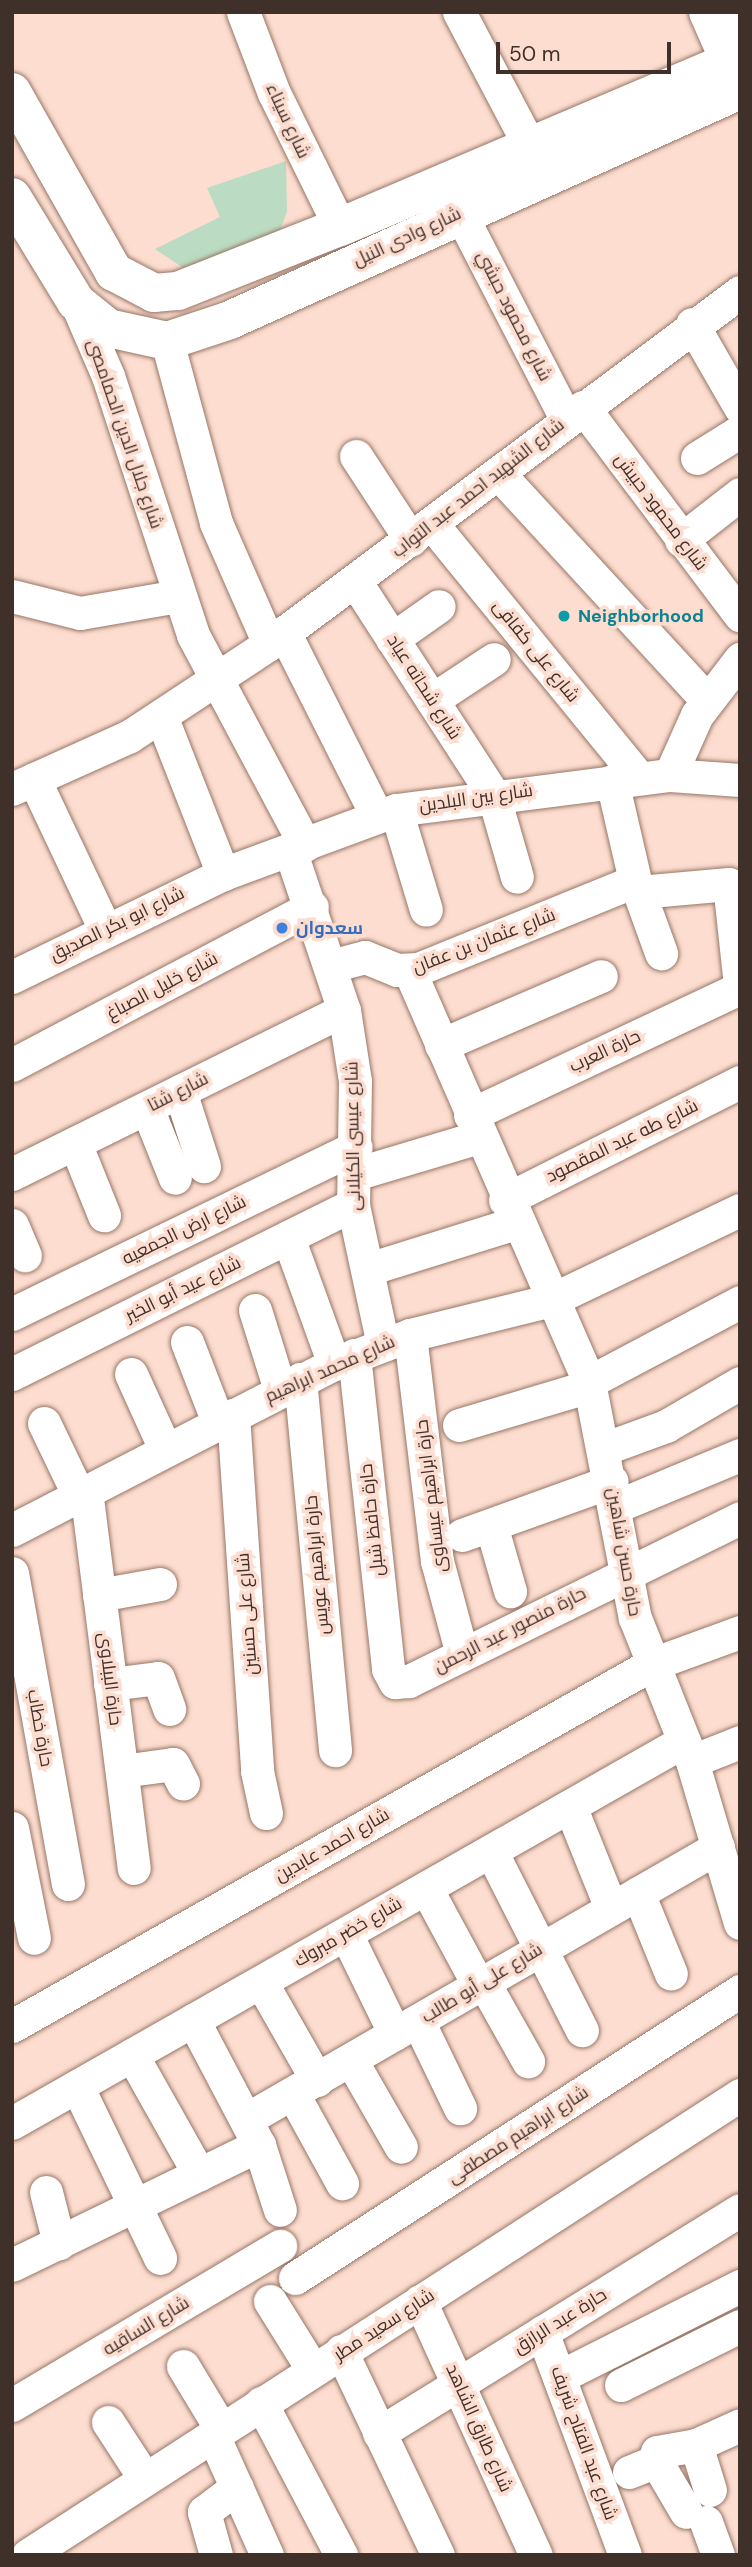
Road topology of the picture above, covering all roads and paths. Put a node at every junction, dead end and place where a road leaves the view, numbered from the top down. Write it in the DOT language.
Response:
graph roads {
  1 [pos="243,12"];
  2 [pos="458,12"];
  3 [pos="705,12"];
  4 [pos="732,12"];
  5 [pos="737,60"];
  6 [pos="12,92"];
  7 [pos="529,145"];
  8 [pos="56,167"];
  9 [pos="12,195"];
  10 [pos="460,213"];
  11 [pos="340,227"];
  12 [pos="212,277"];
  13 [pos="740,292"];
  14 [pos="76,302"];
  15 [pos="230,320"];
  16 [pos="692,324"];
  17 [pos="167,341"];
  18 [pos="740,407"];
  19 [pos="575,413"];
  20 [pos="740,431"];
  21 [pos="356,456"];
  22 [pos="697,458"];
  23 [pos="498,473"];
  24 [pos="740,494"];
  25 [pos="422,532"];
  26 [pos="681,540"];
  27 [pos="355,581"];
  28 [pos="12,596"];
  29 [pos="177,596"];
  30 [pos="439,606"];
  31 [pos="740,615"];
  32 [pos="277,638"];
  33 [pos="392,639"];
  34 [pos="494,659"];
  35 [pos="740,659"];
  36 [pos="214,681"];
  37 [pos="432,700"];
  38 [pos="707,701"];
  39 [pos="161,716"];
  40 [pos="640,778"];
  41 [pos="740,780"];
  42 [pos="23,784"];
  43 [pos="493,793"];
  44 [pos="387,813"];
  45 [pos="298,847"];
  46 [pos="223,874"];
  47 [pos="517,877"];
  48 [pos="637,887"];
  49 [pos="312,907"];
  50 [pos="426,910"];
  51 [pos="105,929"];
  52 [pos="660,953"];
  53 [pos="331,966"];
  54 [pos="410,972"];
  55 [pos="601,976"];
  56 [pos="12,977"];
  57 [pos="740,987"];
  58 [pos="344,1010"];
  59 [pos="441,1045"];
  60 [pos="12,1065"];
  61 [pos="740,1082"];
  62 [pos="180,1091"];
  63 [pos="147,1108"];
  64 [pos="474,1126"];
  65 [pos="75,1143"];
  66 [pos="12,1174"];
  67 [pos="354,1175"];
  68 [pos="740,1210"];
  69 [pos="510,1211"];
  70 [pos="104,1215"];
  71 [pos="288,1237"];
  72 [pos="369,1269"];
  73 [pos="551,1300"];
  74 [pos="740,1302"];
  75 [pos="255,1310"];
  76 [pos="12,1314"];
  77 [pos="187,1342"];
  78 [pos="370,1350"];
  79 [pos="12,1374"];
  80 [pos="131,1374"];
  81 [pos="740,1382"];
  82 [pos="589,1384"];
  83 [pos="290,1385"];
  84 [pos="225,1418"];
  85 [pos="44,1423"];
  86 [pos="459,1425"];
  87 [pos="606,1448"];
  88 [pos="164,1449"];
  89 [pos="740,1455"];
  90 [pos="82,1492"];
  91 [pos="614,1494"];
  92 [pos="740,1518"];
  93 [pos="12,1530"];
  94 [pos="12,1573"];
  95 [pos="624,1573"];
  96 [pos="160,1584"];
  97 [pos="510,1591"];
  98 [pos="99,1595"];
  99 [pos="740,1632"];
  100 [pos="462,1654"];
  101 [pos="652,1664"];
  102 [pos="395,1682"];
  103 [pos="110,1684"];
  104 [pos="169,1709"];
  105 [pos="740,1742"];
  106 [pos="334,1751"];
  107 [pos="688,1751"];
  108 [pos="122,1771"];
  109 [pos="183,1784"];
  110 [pos="570,1806"];
  111 [pos="266,1813"];
  112 [pos="12,1828"];
  113 [pos="718,1847"];
  114 [pos="491,1851"];
  115 [pos="134,1868"];
  116 [pos="68,1884"];
  117 [pos="426,1888"];
  118 [pos="624,1901"];
  119 [pos="740,1923"];
  120 [pos="345,1934"];
  121 [pos="34,1938"];
  122 [pos="538,1950"];
  123 [pos="671,1974"];
  124 [pos="261,1982"];
  125 [pos="481,1984"];
  126 [pos="740,1991"];
  127 [pos="193,2020"];
  128 [pos="12,2026"];
  129 [pos="407,2028"];
  130 [pos="582,2029"];
  131 [pos="132,2055"];
  132 [pos="351,2060"];
  133 [pos="528,2061"];
  134 [pos="77,2086"];
  135 [pos="305,2087"];
  136 [pos="740,2095"];
  137 [pos="460,2108"];
  138 [pos="12,2123"];
  139 [pos="253,2132"];
  140 [pos="401,2147"];
  141 [pos="199,2174"];
  142 [pos="342,2183"];
  143 [pos="46,2192"];
  144 [pos="133,2206"];
  145 [pos="279,2210"];
  146 [pos="740,2210"];
  147 [pos="59,2243"];
  148 [pos="280,2246"];
  149 [pos="160,2258"];
  150 [pos="12,2265"];
  151 [pos="295,2278"];
  152 [pos="740,2286"];
  153 [pos="270,2301"];
  154 [pos="420,2301"];
  155 [pos="740,2326"];
  156 [pos="542,2332"];
  157 [pos="341,2351"];
  158 [pos="183,2366"];
  159 [pos="313,2370"];
  160 [pos="559,2377"];
  161 [pos="459,2384"];
  162 [pos="621,2385"];
  163 [pos="261,2403"];
  164 [pos="12,2406"];
  165 [pos="108,2421"];
  166 [pos="740,2425"];
  167 [pos="217,2432"];
  168 [pos="379,2433"];
  169 [pos="696,2445"];
  170 [pos="145,2479"];
  171 [pos="237,2487"];
  172 [pos="713,2528"];
  173 [pos="12,2531"];
  174 [pos="15,2555"];
  175 [pos="28,2555"];
  176 [pos="216,2555"];
  177 [pos="267,2555"];
  178 [pos="341,2555"];
  179 [pos="438,2555"];
  180 [pos="536,2555"];
  181 [pos="625,2555"];
  1 -- 11 [label="street, شارع سيناء"];
  2 -- 7 [label="street"];
  3 -- 5 [label="street"];
  4 -- 5 [label="street"];
  5 -- 7 [label="main road, شارع وادى النيل"];
  5 -- 10 [label="main road, شارع وادى النيل"];
  6 -- 8 [label="main road"];
  7 -- 11 [label="main road, شارع وادى النيل"];
  8 -- 9 [label="main road"];
  8 -- 12 [label="main road, شارع وادى النيل"];
  9 -- 14 [label="main road, شارع جلال الدين الحمامصى"];
  10 -- 15 [label="main road, شارع وادى النيل"];
  10 -- 19 [label="street, شارع محمود حبشي"];
  11 -- 12 [label="main road, شارع وادى النيل"];
  12 -- 15 [label="main road"];
  13 -- 16 [label="street, شارع الشهيد احمد عبد التواب"];
  14 -- 17 [label="main road"];
  14 -- 29 [label="street, شارع جلال الدين الحمامصى"];
  15 -- 17 [label="main road, شارع وادى النيل"];
  16 -- 18 [label="street"];
  16 -- 19 [label="street, شارع الشهيد احمد عبد التواب"];
  17 -- 32 [label="street"];
  19 -- 23 [label="street, شارع الشهيد احمد عبد التواب"];
  19 -- 26 [label="street, شارع محمود حبيش"];
  20 -- 22 [label="street"];
  21 -- 25 [label="street, شارع على كفافى"];
  23 -- 25 [label="street, شارع الشهيد احمد عبد التواب"];
  23 -- 38 [label="street"];
  24 -- 26 [label="street"];
  25 -- 27 [label="street, شارع الشهيد احمد عبد التواب"];
  25 -- 40 [label="street, شارع على كفافى"];
  26 -- 31 [label="street, شارع محمود حبيش"];
  27 -- 32 [label="street, شارع الشهيد احمد عبد التواب"];
  27 -- 33 [label="street, شارع شحاته عياد"];
  28 -- 29 [label="street"];
  29 -- 36 [label="street, شارع جلال الدين الحمامصى"];
  30 -- 33 [label="street"];
  32 -- 36 [label="street, شارع الشهيد احمد عبد التواب"];
  32 -- 44 [label="street"];
  33 -- 37 [label="street, شارع شحاته عياد"];
  34 -- 37 [label="street"];
  35 -- 38 [label="street"];
  36 -- 39 [label="street, شارع الشهيد احمد عبد التواب"];
  36 -- 45 [label="street, شارع جلال الدين الحمامصى"];
  37 -- 43 [label="street, شارع شحاته عياد"];
  38 -- 40 [label="street"];
  39 -- 42 [label="street, شارع الشهيد احمد عبد التواب"];
  39 -- 46 [label="street"];
  40 -- 41 [label="street, شارع بين البلدين"];
  40 -- 43 [label="street, شارع بين البلدين"];
  40 -- 48 [label="street"];
  42 -- 51 [label="street"];
  43 -- 44 [label="street, شارع بين البلدين"];
  43 -- 47 [label="street, شارع شحاته عياد"];
  44 -- 45 [label="street, شارع بين البلدين"];
  44 -- 50 [label="street"];
  45 -- 46 [label="street, شارع بين البلدين"];
  45 -- 49 [label="street, شارع عيسى الكيلانى"];
  46 -- 51 [label="street, شارع ابو بكر الصديق"];
  48 -- 52 [label="street"];
  48 -- 54 [label="street, شارع عثمان بن عفان"];
  48 -- 57 [label="street, شارع عثمان بن عفان"];
  49 -- 53 [label="street, شارع عيسى الكيلانى"];
  49 -- 60 [label="street, شارع خليل الصباغ"];
  51 -- 56 [label="street, شارع ابو بكر الصديق"];
  53 -- 54 [label="street, شارع عثمان بن عفان"];
  53 -- 58 [label="street, شارع عيسى الكيلانى"];
  54 -- 59 [label="street, حارة حسن شاهين"];
  55 -- 59 [label="street"];
  57 -- 64 [label="street, حارة العرب"];
  58 -- 62 [label="street, شارع شتا"];
  58 -- 67 [label="street, شارع عيسى الكيلانى"];
  59 -- 64 [label="street, حارة حسن شاهين"];
  61 -- 69 [label="street, شارع طه عبد المقصود"];
  62 -- 63 [label="street, شارع شتا"];
  62 -- 63 [label="street"];
  63 -- 65 [label="street, شارع شتا"];
  64 -- 67 [label="street, حارة العرب"];
  64 -- 69 [label="street, حارة حسن شاهين"];
  65 -- 66 [label="street, شارع شتا"];
  65 -- 70 [label="street"];
  67 -- 71 [label="street, شارع عيد أبو الخير"];
  67 -- 72 [label="street, شارع عيسى الكيلانى"];
  67 -- 76 [label="street, شارع ارض الجمعيه"];
  68 -- 73 [label="street, شارع محمد ابراهيم"];
  69 -- 72 [label="street"];
  69 -- 73 [label="street, حارة حسن شاهين"];
  71 -- 78 [label="street"];
  71 -- 79 [label="street, شارع عيد أبو الخير"];
  72 -- 78 [label="street, شارع عيسى الكيلانى"];
  73 -- 78 [label="street, شارع محمد ابراهيم"];
  73 -- 82 [label="street, حارة حسن شاهين"];
  74 -- 82 [label="street"];
  75 -- 83 [label="street, حارة ابراهيم عويس"];
  77 -- 84 [label="street, شارع على حسنين"];
  78 -- 83 [label="street, شارع محمد ابراهيم"];
  78 -- 100 [label="street, حارة ابراهيم عيساوى"];
  78 -- 102 [label="street, حارة حافظ شبل"];
  80 -- 88 [label="street"];
  81 -- 87 [label="street"];
  82 -- 86 [label="street"];
  82 -- 87 [label="street, حارة حسن شاهين"];
  83 -- 84 [label="street, شارع محمد ابراهيم"];
  83 -- 106 [label="street, حارة ابراهيم عويس"];
  84 -- 88 [label="street, شارع محمد ابراهيم"];
  84 -- 111 [label="street, شارع على حسنين"];
  85 -- 90 [label="street, حارة الببلاوى"];
  87 -- 91 [label="street, حارة حسن شاهين"];
  88 -- 90 [label="street, شارع محمد ابراهيم"];
  89 -- 91 [label="street"];
  90 -- 93 [label="street, شارع محمد ابراهيم"];
  90 -- 98 [label="street, حارة الببلاوى"];
  91 -- 95 [label="street, حارة حسن شاهين"];
  91 -- 97 [label="street"];
  92 -- 95 [label="street, حارة منصور عبد الرحمن"];
  94 -- 116 [label="street, حارة خطاب"];
  95 -- 100 [label="street, حارة منصور عبد الرحمن"];
  95 -- 101 [label="street, حارة حسن شاهين"];
  96 -- 98 [label="street"];
  98 -- 103 [label="street, حارة الببلاوى"];
  99 -- 101 [label="street, شارع احمد عابدين"];
  100 -- 102 [label="street, حارة منصور عبد الرحمن"];
  101 -- 107 [label="street, حارة حسن شاهين"];
  101 -- 128 [label="street, شارع احمد عابدين"];
  103 -- 104 [label="street"];
  103 -- 108 [label="street, حارة الببلاوى"];
  105 -- 107 [label="street, شارع خضر مبروك"];
  107 -- 110 [label="street, شارع خضر مبروك"];
  107 -- 113 [label="street, حارة حسن شاهين"];
  108 -- 109 [label="street"];
  108 -- 115 [label="street, حارة الببلاوى"];
  110 -- 114 [label="street, شارع خضر مبروك"];
  110 -- 118 [label="street"];
  112 -- 121 [label="street"];
  113 -- 118 [label="street, شارع على أبو طالب"];
  113 -- 119 [label="street, حارة حسن شاهين"];
  114 -- 117 [label="street, شارع خضر مبروك"];
  114 -- 122 [label="street"];
  117 -- 120 [label="street, شارع خضر مبروك"];
  117 -- 125 [label="street"];
  118 -- 122 [label="street, شارع على أبو طالب"];
  118 -- 123 [label="street"];
  120 -- 124 [label="street, شارع خضر مبروك"];
  120 -- 129 [label="street"];
  122 -- 125 [label="street, شارع على أبو طالب"];
  122 -- 130 [label="street"];
  124 -- 127 [label="street, شارع خضر مبروك"];
  124 -- 135 [label="street"];
  125 -- 129 [label="street, شارع على أبو طالب"];
  125 -- 133 [label="street"];
  126 -- 151 [label="street, شارع ابراهيم مصطفى"];
  127 -- 131 [label="street, شارع خضر مبروك"];
  127 -- 139 [label="street"];
  129 -- 132 [label="street, شارع على أبو طالب"];
  129 -- 137 [label="street"];
  131 -- 134 [label="street, شارع خضر مبروك"];
  131 -- 141 [label="street"];
  132 -- 135 [label="street, شارع على أبو طالب"];
  132 -- 140 [label="street"];
  134 -- 138 [label="street, شارع خضر مبروك"];
  134 -- 144 [label="street"];
  135 -- 139 [label="street, شارع على أبو طالب"];
  135 -- 142 [label="street"];
  136 -- 154 [label="street, شارع سعيد مطر"];
  139 -- 141 [label="street, شارع على أبو طالب"];
  139 -- 145 [label="street"];
  141 -- 144 [label="street, شارع على أبو طالب"];
  143 -- 147 [label="street"];
  144 -- 147 [label="street, شارع على أبو طالب"];
  144 -- 149 [label="street"];
  146 -- 156 [label="street, حارة عبد الرازق"];
  147 -- 150 [label="street, شارع على أبو طالب"];
  148 -- 164 [label="street, شارع الساقيه"];
  152 -- 160 [label="street"];
  153 -- 159 [label="street"];
  154 -- 157 [label="street, شارع سعيد مطر"];
  154 -- 161 [label="street, شارع طارق الشاهد"];
  155 -- 162 [label="street"];
  156 -- 160 [label="street, شارع عبد الفتاح شريف"];
  156 -- 161 [label="street, حارة عبد الرازق"];
  157 -- 159 [label="street, شارع سعيد مطر"];
  157 -- 168 [label="street"];
  158 -- 167 [label="street"];
  159 -- 163 [label="street, شارع سعيد مطر"];
  160 -- 181 [label="street, شارع عبد الفتاح شريف"];
  161 -- 168 [label="street, حارة عبد الرازق"];
  161 -- 180 [label="street, شارع طارق الشاهد"];
  163 -- 167 [label="street, شارع سعيد مطر"];
  163 -- 178 [label="street"];
  165 -- 170 [label="street"];
  166 -- 169 [label="street"];
  167 -- 170 [label="street, شارع سعيد مطر"];
  167 -- 171 [label="street"];
  168 -- 179 [label="street"];
  169 -- 172 [label="street"];
  169 -- 172 [label="street"];
  170 -- 175 [label="street, شارع سعيد مطر"];
  171 -- 176 [label="street"];
  171 -- 177 [label="street"];
  173 -- 174 [label="street"];
}
